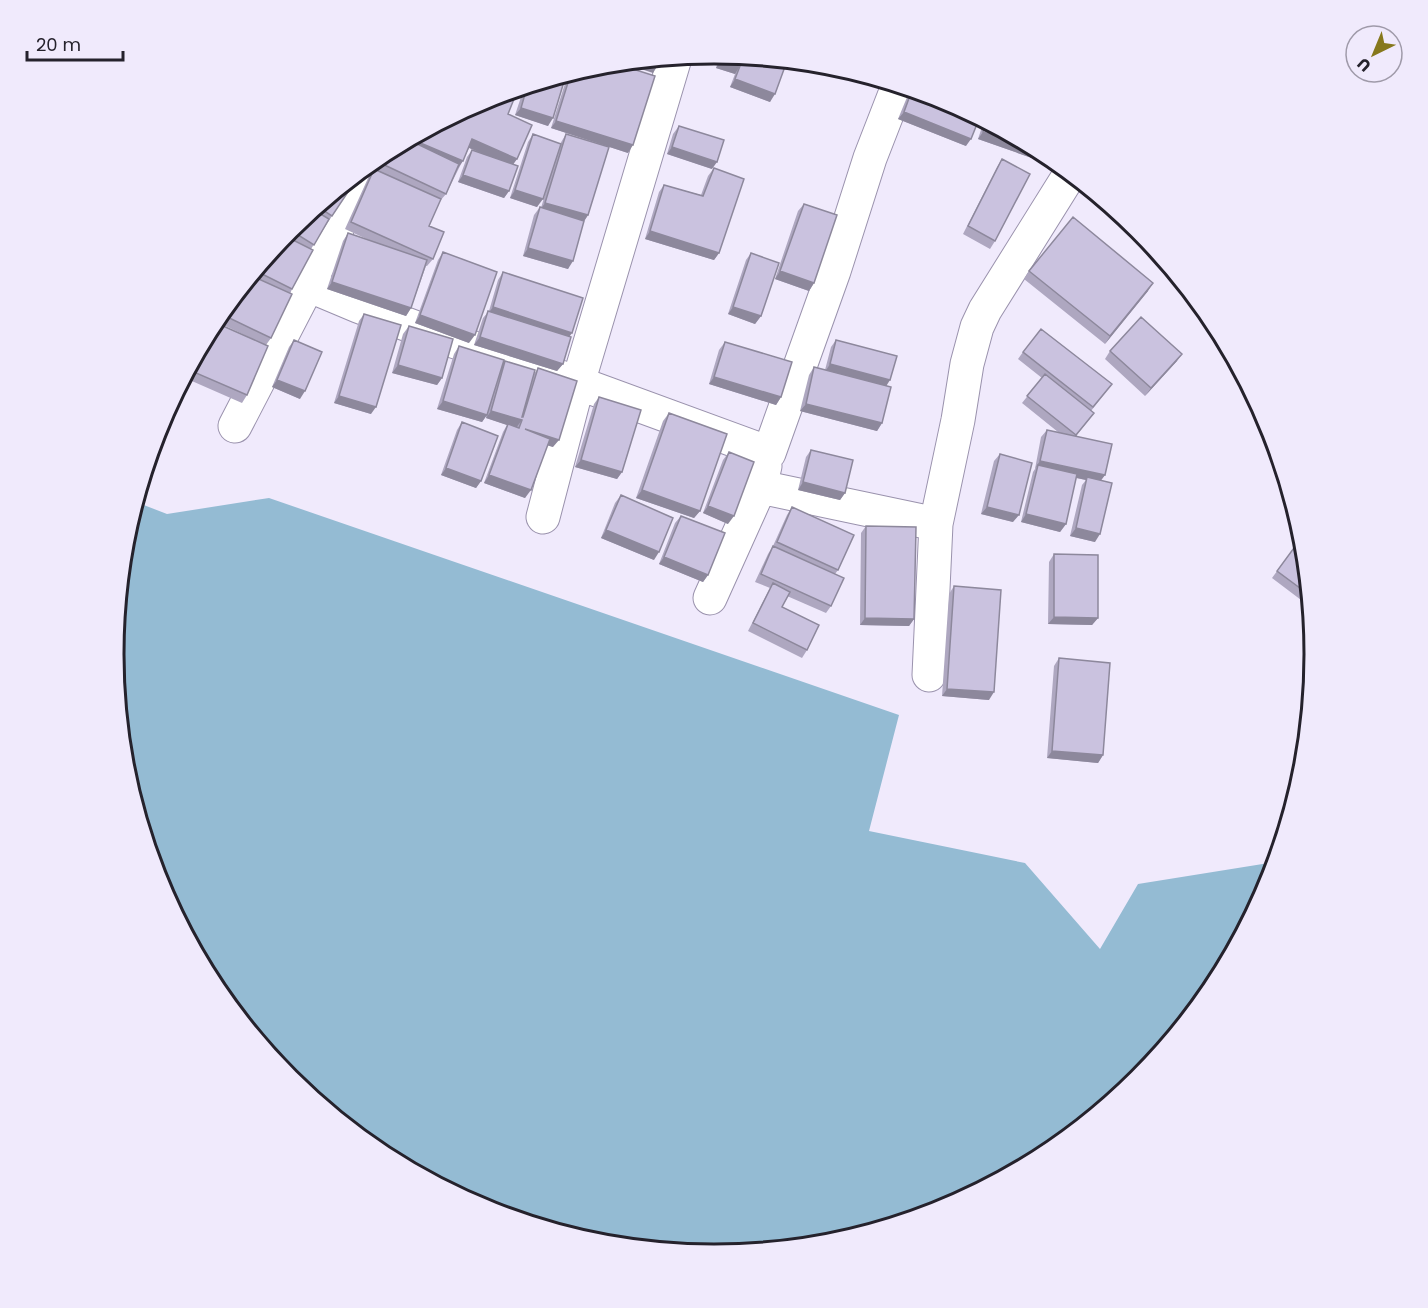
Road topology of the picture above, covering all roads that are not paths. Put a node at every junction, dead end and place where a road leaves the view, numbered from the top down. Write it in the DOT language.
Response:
graph roads {
  1 [pos="673,66"];
  2 [pos="895,94"];
  3 [pos="1066,181"];
  4 [pos="361,182"];
  5 [pos="308,285"];
  6 [pos="578,382"];
  7 [pos="235,426"];
  8 [pos="768,453"];
  9 [pos="760,487"];
  10 [pos="543,517"];
  11 [pos="936,524"];
  12 [pos="710,598"];
  13 [pos="929,675"];
  1 -- 6 [label="street"];
  2 -- 8 [label="street"];
  3 -- 11 [label="street"];
  4 -- 5 [label="street"];
  5 -- 6 [label="street"];
  5 -- 7 [label="street"];
  6 -- 8 [label="street"];
  6 -- 10 [label="street"];
  8 -- 9 [label="street"];
  9 -- 11 [label="street"];
  9 -- 12 [label="street"];
  11 -- 13 [label="street"];
}
